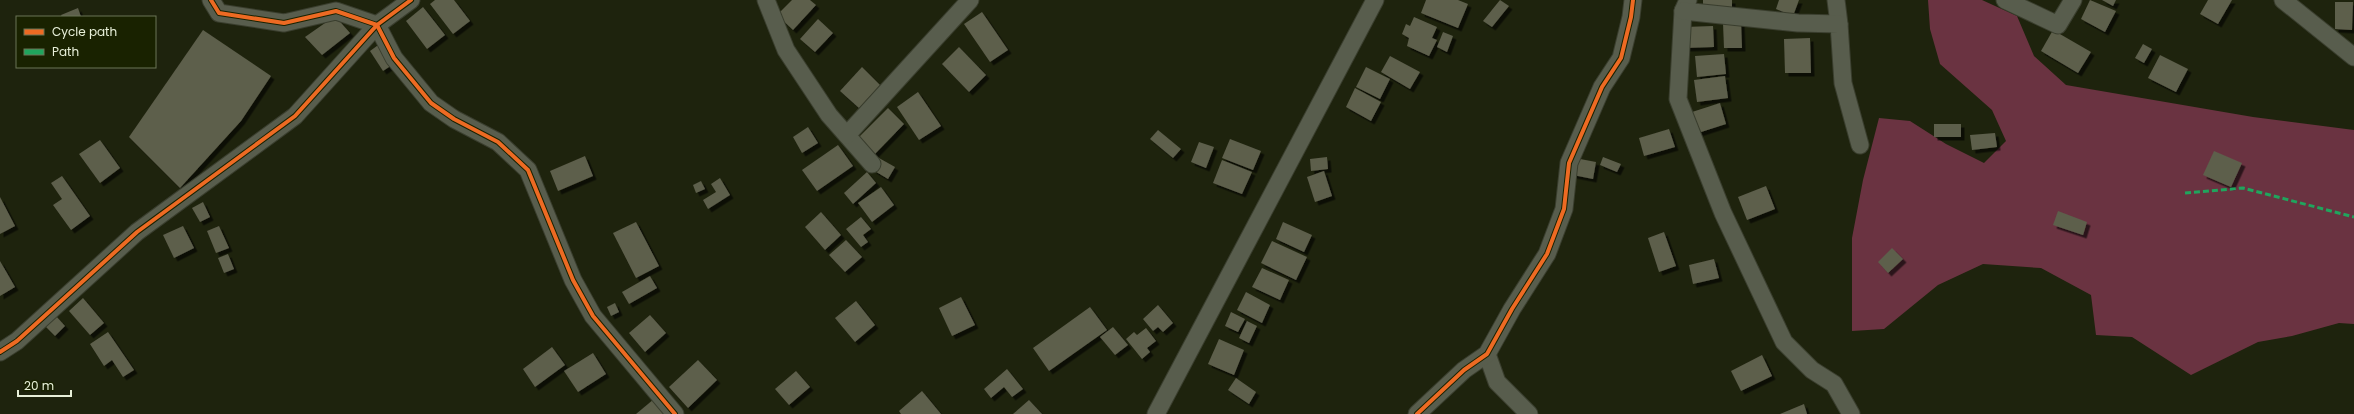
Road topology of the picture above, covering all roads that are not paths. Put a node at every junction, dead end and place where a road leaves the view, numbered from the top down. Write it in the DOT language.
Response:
graph roads {
  1 [pos="211,0"];
  2 [pos="411,0"];
  3 [pos="766,0"];
  4 [pos="970,0"];
  5 [pos="1375,0"];
  6 [pos="1633,0"];
  7 [pos="1836,0"];
  8 [pos="2005,0"];
  9 [pos="2072,0"];
  10 [pos="2283,0"];
  11 [pos="1686,5"];
  12 [pos="1838,24"];
  13 [pos="377,25"];
  14 [pos="2354,57"];
  15 [pos="847,135"];
  16 [pos="1860,145"];
  17 [pos="872,164"];
  18 [pos="0,352"];
  19 [pos="1487,354"];
  20 [pos="675,414"];
  21 [pos="1156,414"];
  22 [pos="1417,414"];
  23 [pos="1529,414"];
  24 [pos="1852,414"];
  1 -- 13 [label="street"];
  2 -- 13 [label="street"];
  3 -- 15 [label="street"];
  4 -- 15 [label="street"];
  5 -- 21 [label="street"];
  6 -- 19 [label="street"];
  7 -- 12 [label="street"];
  8 -- 9 [label="street"];
  10 -- 14 [label="street"];
  11 -- 12 [label="street"];
  11 -- 24 [label="street"];
  12 -- 16 [label="street"];
  13 -- 18 [label="street"];
  13 -- 20 [label="street"];
  15 -- 17 [label="street"];
  19 -- 22 [label="street"];
  19 -- 23 [label="street"];
}
